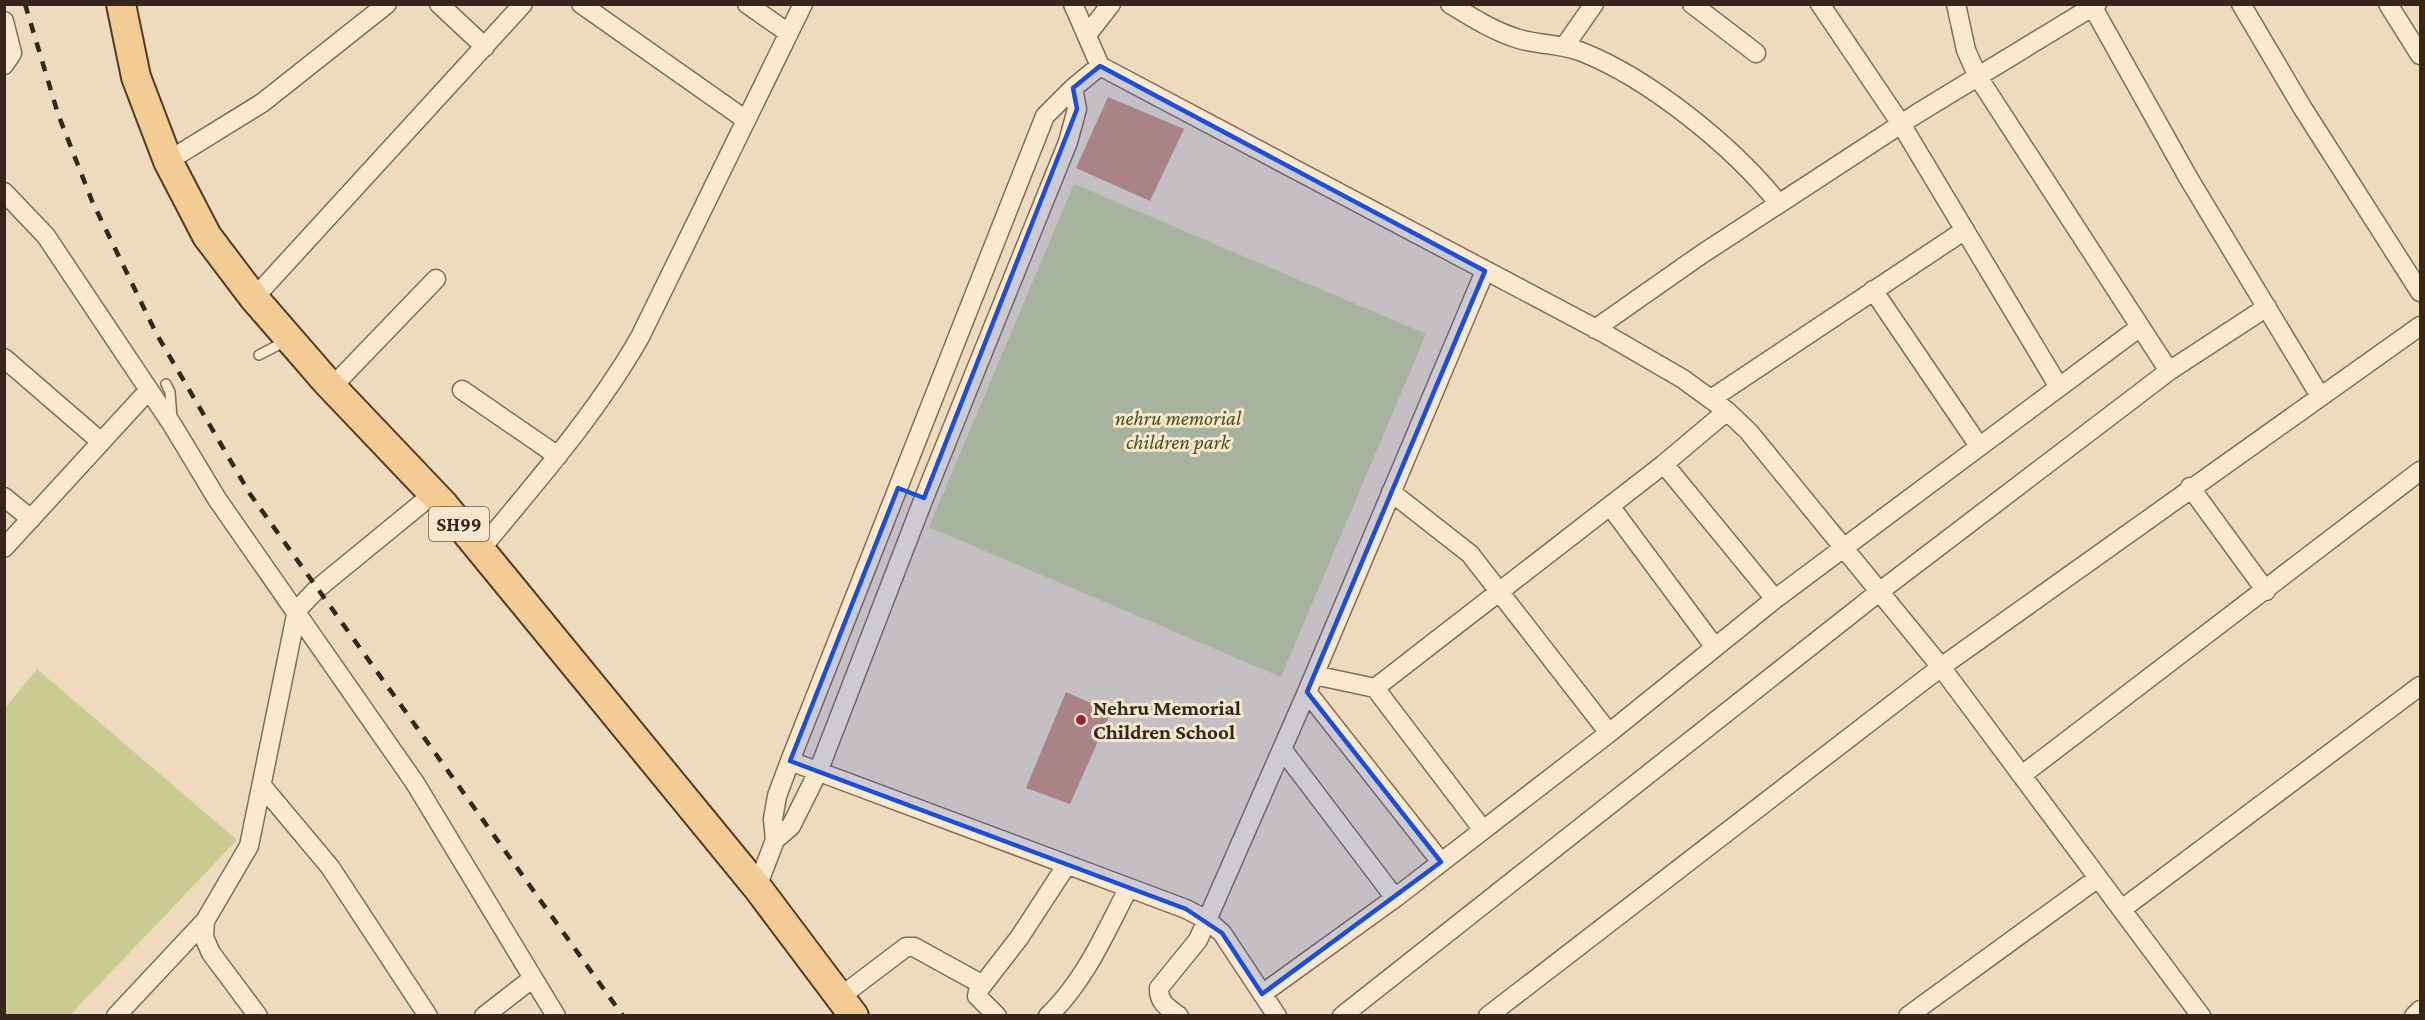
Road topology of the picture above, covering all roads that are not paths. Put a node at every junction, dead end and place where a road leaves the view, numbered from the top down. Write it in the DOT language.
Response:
graph roads {
  1 [pos="120,4"];
  2 [pos="387,4"];
  3 [pos="439,4"];
  4 [pos="523,4"];
  5 [pos="581,4"];
  6 [pos="747,4"];
  7 [pos="803,4"];
  8 [pos="1111,4"];
  9 [pos="1450,4"];
  10 [pos="1594,4"];
  11 [pos="1692,4"];
  12 [pos="1820,4"];
  13 [pos="1956,4"];
  14 [pos="2241,4"];
  15 [pos="2388,4"];
  16 [pos="1074,5"];
  17 [pos="2093,6"];
  18 [pos="4,21"];
  19 [pos="787,32"];
  20 [pos="1087,35"];
  21 [pos="485,47"];
  22 [pos="1564,47"];
  23 [pos="1756,53"];
  24 [pos="2421,56"];
  25 [pos="4,65"];
  26 [pos="1100,66"];
  27 [pos="1978,77"];
  28 [pos="1072,87"];
  29 [pos="746,120"];
  30 [pos="1901,124"];
  31 [pos="168,161"];
  32 [pos="4,192"];
  33 [pos="1779,204"];
  34 [pos="1965,230"];
  35 [pos="1485,271"];
  36 [pos="436,279"];
  37 [pos="1873,290"];
  38 [pos="2421,292"];
  39 [pos="254,298"];
  40 [pos="2267,307"];
  41 [pos="2421,326"];
  42 [pos="2140,327"];
  43 [pos="1595,329"];
  44 [pos="289,339"];
  45 [pos="259,356"];
  46 [pos="4,358"];
  47 [pos="2169,372"];
  48 [pos="166,384"];
  49 [pos="332,387"];
  50 [pos="2059,387"];
  51 [pos="462,390"];
  52 [pos="147,392"];
  53 [pos="2320,396"];
  54 [pos="1711,399"];
  55 [pos="1727,411"];
  56 [pos="173,426"];
  57 [pos="100,441"];
  58 [pos="1979,446"];
  59 [pos="558,456"];
  60 [pos="1664,464"];
  61 [pos="2421,471"];
  62 [pos="2190,487"];
  63 [pos="898,488"];
  64 [pos="1391,492"];
  65 [pos="433,494"];
  66 [pos="4,497"];
  67 [pos="924,498"];
  68 [pos="1610,506"];
  69 [pos="31,519"];
  70 [pos="4,548"];
  71 [pos="1846,548"];
  72 [pos="480,550"];
  73 [pos="1879,591"];
  74 [pos="2266,591"];
  75 [pos="1499,592"];
  76 [pos="1775,599"];
  77 [pos="297,610"];
  78 [pos="1714,646"];
  79 [pos="1941,667"];
  80 [pos="1314,675"];
  81 [pos="2421,686"];
  82 [pos="1375,688"];
  83 [pos="1307,692"];
  84 [pos="1609,733"];
  85 [pos="1282,749"];
  86 [pos="790,761"];
  87 [pos="818,772"];
  88 [pos="2022,775"];
  89 [pos="262,787"];
  90 [pos="1483,830"];
  91 [pos="776,840"];
  92 [pos="1441,862"];
  93 [pos="1066,866"];
  94 [pos="2098,878"];
  95 [pos="757,887"];
  96 [pos="1128,889"];
  97 [pos="1395,898"];
  98 [pos="2122,909"];
  99 [pos="1207,920"];
  100 [pos="205,921"];
  101 [pos="533,978"];
  102 [pos="983,985"];
  103 [pos="1262,994"];
  104 [pos="847,1006"];
  105 [pos="2421,1010"];
  106 [pos="116,1016"];
  107 [pos="258,1016"];
  108 [pos="428,1016"];
  109 [pos="484,1016"];
  110 [pos="556,1016"];
  111 [pos="997,1016"];
  112 [pos="1048,1016"];
  113 [pos="1179,1016"];
  114 [pos="1277,1016"];
  115 [pos="1342,1016"];
  116 [pos="1488,1016"];
  117 [pos="1908,1016"];
  118 [pos="2201,1016"];
  119 [pos="2414,1016"];
  1 -- 31 [label="main road, SH99"];
  2 -- 31 [label="street"];
  3 -- 21 [label="street"];
  4 -- 21 [label="street"];
  5 -- 29 [label="street"];
  6 -- 19 [label="street"];
  7 -- 19 [label="street"];
  8 -- 20 [label="street"];
  9 -- 22 [label="street"];
  10 -- 22 [label="street"];
  11 -- 23 [label="street"];
  12 -- 30 [label="street"];
  13 -- 27 [label="street"];
  14 -- 38 [label="street"];
  15 -- 24 [label="street"];
  16 -- 20 [label="street"];
  17 -- 27 [label="street"];
  17 -- 40 [label="street"];
  18 -- 25 [label="street"];
  19 -- 29 [label="street"];
  20 -- 26 [label="street"];
  21 -- 39 [label="street"];
  22 -- 33 [label="street"];
  26 -- 28 [label="street"];
  26 -- 35 [label="street"];
  27 -- 30 [label="street"];
  27 -- 42 [label="street"];
  28 -- 63 [label="street"];
  28 -- 67 [label="street"];
  29 -- 59 [label="street"];
  30 -- 33 [label="street"];
  30 -- 34 [label="street"];
  31 -- 39 [label="main road, SH99"];
  32 -- 52 [label="street"];
  33 -- 43 [label="street"];
  34 -- 37 [label="street"];
  34 -- 50 [label="street"];
  35 -- 43 [label="street"];
  35 -- 64 [label="street"];
  36 -- 49 [label="street"];
  37 -- 54 [label="street"];
  37 -- 58 [label="street"];
  39 -- 44 [label="main road, SH99"];
  40 -- 47 [label="street"];
  40 -- 53 [label="street"];
  41 -- 53 [label="street"];
  42 -- 47 [label="street"];
  42 -- 50 [label="street"];
  43 -- 54 [label="street"];
  44 -- 45 [label="lane"];
  44 -- 49 [label="main road, SH99"];
  46 -- 57 [label="street"];
  47 -- 73 [label="street"];
  48 -- 56 [label="lane"];
  49 -- 65 [label="main road, SH99"];
  50 -- 58 [label="street"];
  51 -- 59 [label="street"];
  52 -- 56 [label="street"];
  52 -- 57 [label="street"];
  53 -- 62 [label="street"];
  54 -- 55 [label="street"];
  55 -- 60 [label="street"];
  55 -- 71 [label="street"];
  56 -- 77 [label="street"];
  57 -- 69 [label="street"];
  58 -- 71 [label="street"];
  59 -- 72 [label="street"];
  60 -- 68 [label="street"];
  60 -- 76 [label="street"];
  61 -- 74 [label="street"];
  62 -- 74 [label="street"];
  62 -- 79 [label="street"];
  63 -- 67 [label="street"];
  63 -- 86 [label="street"];
  64 -- 75 [label="street"];
  64 -- 80 [label="street"];
  65 -- 72 [label="main road, SH99"];
  65 -- 77 [label="street"];
  66 -- 69 [label="street"];
  67 -- 87 [label="street"];
  68 -- 75 [label="street"];
  68 -- 78 [label="street"];
  69 -- 70 [label="street"];
  71 -- 73 [label="street"];
  71 -- 76 [label="street"];
  72 -- 95 [label="main road, SH99"];
  73 -- 79 [label="street"];
  73 -- 115 [label="street"];
  74 -- 88 [label="street"];
  75 -- 82 [label="street"];
  75 -- 84 [label="street"];
  76 -- 78 [label="street"];
  77 -- 89 [label="street"];
  77 -- 101 [label="street"];
  78 -- 84 [label="street"];
  79 -- 88 [label="street"];
  79 -- 116 [label="street"];
  80 -- 82 [label="street"];
  80 -- 83 [label="street"];
  81 -- 98 [label="street"];
  82 -- 90 [label="street"];
  83 -- 85 [label="street"];
  83 -- 92 [label="street"];
  84 -- 90 [label="street"];
  85 -- 97 [label="street"];
  85 -- 99 [label="street"];
  86 -- 87 [label="street"];
  86 -- 91 [label="street"];
  87 -- 91 [label="street"];
  87 -- 93 [label="street"];
  88 -- 94 [label="street"];
  89 -- 100 [label="street"];
  89 -- 108 [label="street"];
  90 -- 92 [label="street"];
  91 -- 95 [label="street"];
  92 -- 97 [label="street"];
  93 -- 96 [label="street"];
  93 -- 102 [label="street"];
  94 -- 98 [label="street"];
  94 -- 117 [label="street"];
  95 -- 104 [label="main road, SH99"];
  96 -- 99 [label="street"];
  96 -- 112 [label="street"];
  97 -- 103 [label="street"];
  98 -- 118 [label="street"];
  99 -- 103 [label="street"];
  99 -- 113 [label="street"];
  100 -- 106 [label="street"];
  100 -- 107 [label="street"];
  101 -- 109 [label="street"];
  101 -- 110 [label="street"];
  102 -- 104 [label="street"];
  102 -- 111 [label="street"];
  103 -- 114 [label="street"];
  105 -- 119 [label="street"];
}
